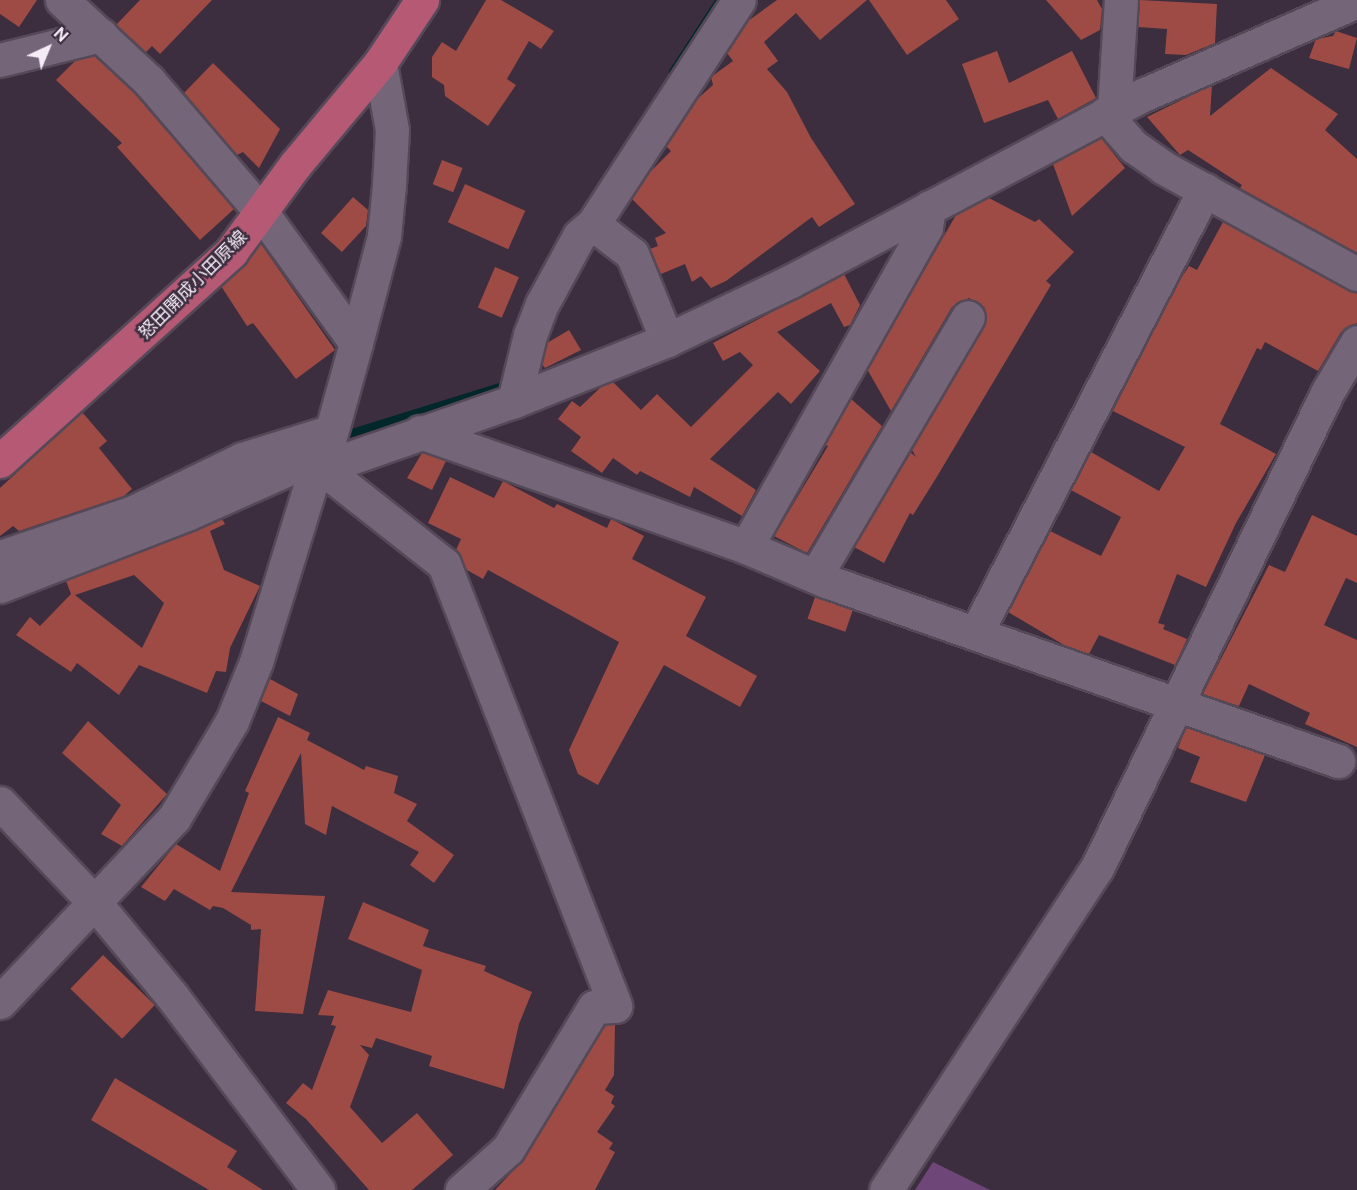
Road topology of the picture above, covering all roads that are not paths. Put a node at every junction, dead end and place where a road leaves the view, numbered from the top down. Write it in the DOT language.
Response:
graph roads {
  1 [pos="62,0"];
  2 [pos="739,0"];
  3 [pos="1121,0"];
  4 [pos="1357,1"];
  5 [pos="407,6"];
  6 [pos="101,35"];
  7 [pos="0,60"];
  8 [pos="380,63"];
  9 [pos="1109,112"];
  10 [pos="1205,190"];
  11 [pos="929,207"];
  12 [pos="262,213"];
  13 [pos="593,224"];
  14 [pos="1357,274"];
  15 [pos="968,317"];
  16 [pos="667,340"];
  17 [pos="1357,342"];
  18 [pos="356,343"];
  19 [pos="514,401"];
  20 [pos="420,432"];
  21 [pos="327,446"];
  22 [pos="0,461"];
  23 [pos="746,547"];
  24 [pos="0,557"];
  25 [pos="816,574"];
  26 [pos="0,586"];
  27 [pos="976,633"];
  28 [pos="1176,701"];
  29 [pos="1338,761"];
  30 [pos="0,803"];
  31 [pos="95,903"];
  32 [pos="0,1002"];
  33 [pos="318,1190"];
  34 [pos="462,1190"];
  35 [pos="886,1190"];
  1 -- 6 [label="street"];
  2 -- 13 [label="street"];
  3 -- 9 [label="street"];
  4 -- 9 [label="street"];
  5 -- 8 [label="main road, 怒田開成小田原線"];
  6 -- 7 [label="street"];
  6 -- 12 [label="street"];
  8 -- 12 [label="main road, 怒田開成小田原線"];
  8 -- 18 [label="street"];
  9 -- 10 [label="street"];
  9 -- 11 [label="street"];
  10 -- 14 [label="street"];
  10 -- 27 [label="street"];
  11 -- 16 [label="street"];
  11 -- 23 [label="street"];
  12 -- 18 [label="street"];
  12 -- 22 [label="main road, 怒田開成小田原線"];
  13 -- 16 [label="street"];
  13 -- 19 [label="street"];
  15 -- 25 [label="street"];
  16 -- 19 [label="street"];
  17 -- 28 [label="street"];
  18 -- 21 [label="street"];
  19 -- 20 [label="street"];
  20 -- 21 [label="street"];
  20 -- 23 [label="street"];
  21 -- 24 [label="street"];
  21 -- 26 [label="street"];
  21 -- 31 [label="street"];
  21 -- 34 [label="street"];
  23 -- 25 [label="street"];
  25 -- 27 [label="street"];
  27 -- 28 [label="street"];
  28 -- 29 [label="street"];
  28 -- 35 [label="street"];
  30 -- 31 [label="street"];
  31 -- 32 [label="street"];
  31 -- 33 [label="street"];
}
